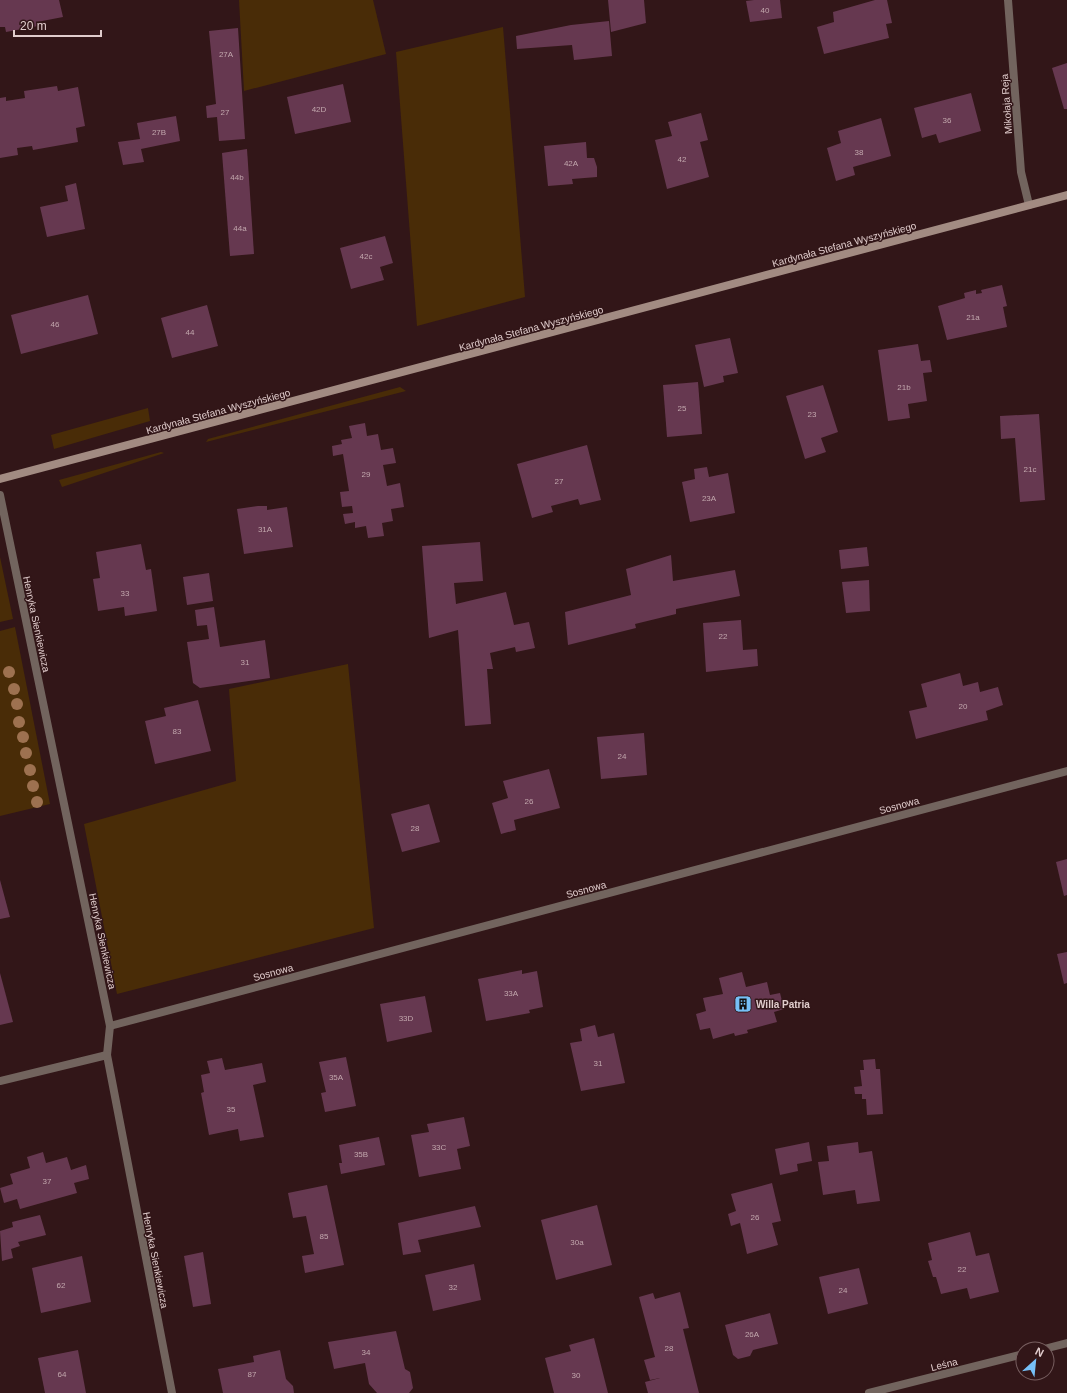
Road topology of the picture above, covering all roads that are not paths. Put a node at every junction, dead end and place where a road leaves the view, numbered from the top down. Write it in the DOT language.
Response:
graph roads {
  1 [pos="1008,0"];
  2 [pos="1067,195"];
  3 [pos="1029,205"];
  4 [pos="0,479"];
  5 [pos="0,495"];
  6 [pos="1067,771"];
  7 [pos="110,1026"];
  8 [pos="107,1055"];
  9 [pos="0,1081"];
  10 [pos="1067,1343"];
  11 [pos="1055,1346"];
  12 [pos="1015,1356"];
  13 [pos="172,1393"];
  14 [pos="870,1393"];
  1 -- 3 [label="street, Mikołaja Reja"];
  2 -- 3 [label="street, Kardynała Stefana Wyszyńskiego"];
  3 -- 4 [label="street, Kardynała Stefana Wyszyńskiego"];
  5 -- 7 [label="street, Henryka Sienkiewicza"];
  6 -- 7 [label="street, Sosnowa"];
  7 -- 8 [label="street, Henryka Sienkiewicza"];
  8 -- 9 [label="street"];
  8 -- 13 [label="street, Henryka Sienkiewicza"];
  10 -- 11 [label="street"];
  12 -- 14 [label="street, Leśna"];
}
